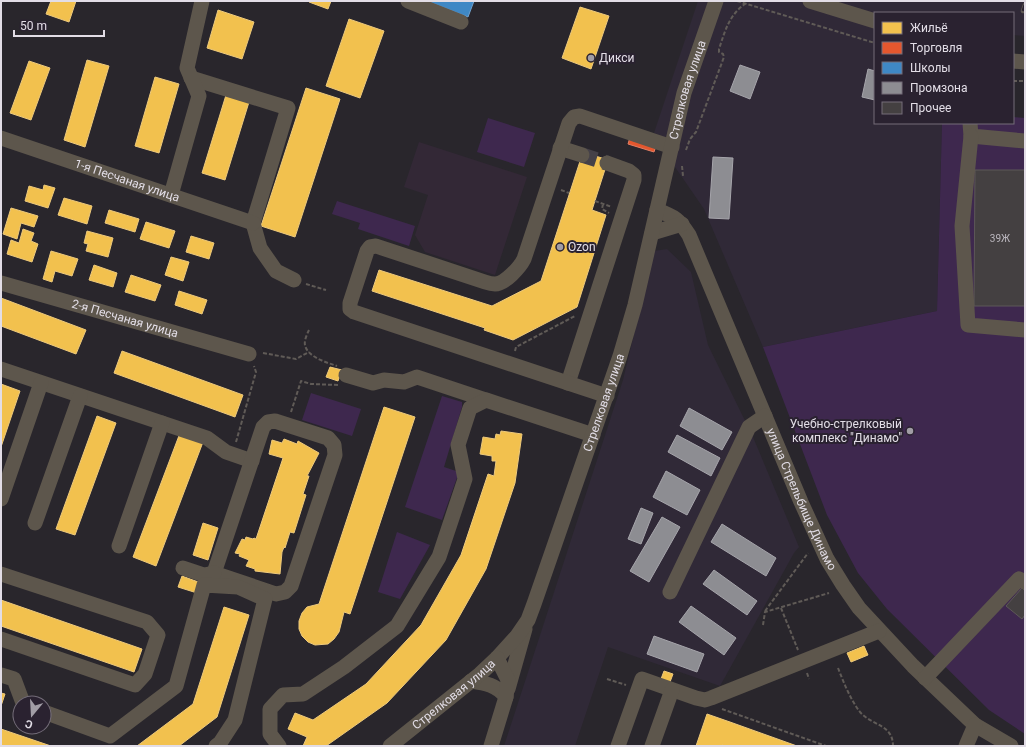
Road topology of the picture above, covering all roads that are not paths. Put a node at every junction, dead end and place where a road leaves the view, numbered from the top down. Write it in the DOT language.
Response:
graph roads {
  1 [pos="202,1"];
  2 [pos="408,1"];
  3 [pos="716,1"];
  4 [pos="810,1"];
  5 [pos="874,21"];
  6 [pos="461,22"];
  7 [pos="1014,61"];
  8 [pos="1025,62"];
  9 [pos="191,78"];
  10 [pos="971,129"];
  11 [pos="1,138"];
  12 [pos="1025,141"];
  13 [pos="672,147"];
  14 [pos="560,148"];
  15 [pos="582,155"];
  16 [pos="607,163"];
  17 [pos="171,195"];
  18 [pos="657,210"];
  19 [pos="253,223"];
  20 [pos="682,224"];
  21 [pos="652,233"];
  22 [pos="294,280"];
  23 [pos="1,283"];
  24 [pos="1025,330"];
  25 [pos="249,354"];
  26 [pos="1,369"];
  27 [pos="346,375"];
  28 [pos="41,383"];
  29 [pos="568,383"];
  30 [pos="80,396"];
  31 [pos="607,396"];
  32 [pos="486,400"];
  33 [pos="765,416"];
  34 [pos="162,423"];
  35 [pos="593,435"];
  36 [pos="252,461"];
  37 [pos="1,499"];
  38 [pos="35,523"];
  39 [pos="119,546"];
  40 [pos="183,568"];
  41 [pos="214,573"];
  42 [pos="1,574"];
  43 [pos="1025,582"];
  44 [pos="239,584"];
  45 [pos="670,592"];
  46 [pos="528,620"];
  47 [pos="879,631"];
  48 [pos="1,639"];
  49 [pos="497,658"];
  50 [pos="1,674"];
  51 [pos="925,678"];
  52 [pos="471,681"];
  53 [pos="672,690"];
  54 [pos="20,695"];
  55 [pos="506,697"];
  56 [pos="52,716"];
  57 [pos="975,726"];
  58 [pos="98,740"];
  59 [pos="216,746"];
  60 [pos="279,746"];
  61 [pos="390,746"];
  62 [pos="491,746"];
  63 [pos="618,746"];
  64 [pos="652,746"];
  65 [pos="966,746"];
  66 [pos="1011,746"];
  1 -- 9 [label="street"];
  2 -- 6 [label="street"];
  3 -- 13 [label="street, Стрелковая улица"];
  4 -- 5 [label="street"];
  7 -- 8 [label="street"];
  9 -- 17 [label="street"];
  9 -- 19 [label="street"];
  10 -- 12 [label="street"];
  10 -- 24 [label="street"];
  11 -- 17 [label="street, 1-я Песчаная улица"];
  13 -- 14 [label="street"];
  13 -- 18 [label="street, Стрелковая улица"];
  14 -- 15 [label="street"];
  14 -- 29 [label="street"];
  16 -- 29 [label="street"];
  17 -- 19 [label="street, 1-я Песчаная улица"];
  18 -- 20 [label="street, улица Стрельбище Динамо"];
  18 -- 21 [label="street, Стрелковая улица"];
  19 -- 22 [label="street"];
  20 -- 21 [label="street"];
  20 -- 33 [label="street, улица Стрельбище Динамо"];
  21 -- 31 [label="street, Стрелковая улица"];
  23 -- 25 [label="street, 2-я Песчаная улица"];
  26 -- 28 [label="street"];
  27 -- 32 [label="street"];
  28 -- 30 [label="street"];
  28 -- 37 [label="street"];
  29 -- 31 [label="street"];
  30 -- 34 [label="street"];
  30 -- 38 [label="street"];
  31 -- 35 [label="street, Стрелковая улица"];
  32 -- 35 [label="street"];
  32 -- 60 [label="street"];
  33 -- 45 [label="street"];
  33 -- 47 [label="street, улица Стрельбище Динамо"];
  34 -- 36 [label="street"];
  34 -- 39 [label="street"];
  35 -- 46 [label="street, Стрелковая улица"];
  36 -- 41 [label="street"];
  36 -- 44 [label="street"];
  40 -- 41 [label="street"];
  41 -- 44 [label="street"];
  42 -- 48 [label="street"];
  43 -- 51 [label="street"];
  44 -- 58 [label="street"];
  44 -- 59 [label="street"];
  46 -- 49 [label="street, Стрелковая улица"];
  46 -- 55 [label="street"];
  47 -- 51 [label="street, улица Стрельбище Динамо"];
  47 -- 53 [label="street"];
  49 -- 52 [label="street, Стрелковая улица"];
  49 -- 55 [label="street"];
  50 -- 54 [label="street"];
  51 -- 57 [label="street, улица Стрельбище Динамо"];
  52 -- 55 [label="street"];
  52 -- 61 [label="street, Стрелковая улица"];
  53 -- 63 [label="street"];
  53 -- 64 [label="street"];
  55 -- 62 [label="street"];
  56 -- 58 [label="street"];
  57 -- 65 [label="street"];
  57 -- 66 [label="street, улица Стрельбище Динамо"];
}
